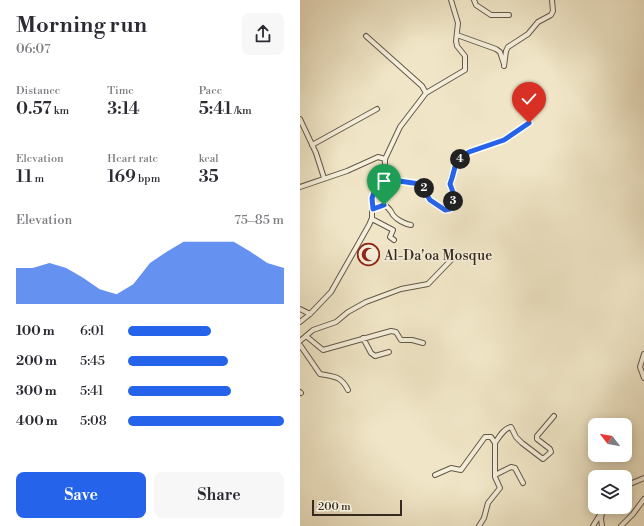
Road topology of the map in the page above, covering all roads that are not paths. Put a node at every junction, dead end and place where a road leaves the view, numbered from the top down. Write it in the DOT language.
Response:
graph roads {
  1 [pos="451,0"];
  2 [pos="474,0"];
  3 [pos="552,0"];
  4 [pos="509,14"];
  5 [pos="457,35"];
  6 [pos="366,36"];
  7 [pos="426,93"];
  8 [pos="377,109"];
  9 [pos="300,119"];
  10 [pos="529,123"];
  11 [pos="312,144"];
  12 [pos="386,159"];
  13 [pos="324,178"];
  14 [pos="378,181"];
  15 [pos="300,187"];
  16 [pos="373,209"];
  17 [pos="372,219"];
  18 [pos="411,225"];
  19 [pos="394,240"];
  20 [pos="453,258"];
  21 [pos="300,309"];
  22 [pos="310,314"];
  23 [pos="300,322"];
  24 [pos="306,336"];
  25 [pos="363,338"];
  26 [pos="300,341"];
  27 [pos="423,343"];
  28 [pos="300,345"];
  29 [pos="389,352"];
  30 [pos="644,354"];
  31 [pos="644,378"];
  32 [pos="348,390"];
  33 [pos="554,416"];
  34 [pos="495,443"];
  35 [pos="495,475"];
  36 [pos="435,476"];
  37 [pos="644,478"];
  38 [pos="523,483"];
  39 [pos="632,483"];
  40 [pos="644,499"];
  41 [pos="599,514"];
  42 [pos="602,514"];
  43 [pos="593,525"];
  44 [pos="479,526"];
  45 [pos="601,526"];
  46 [pos="621,526"];
  1 -- 5 [label="street"];
  2 -- 4 [label="street"];
  3 -- 5 [label="street"];
  5 -- 7 [label="street"];
  6 -- 7 [label="street"];
  7 -- 12 [label="street"];
  8 -- 11 [label="street"];
  9 -- 11 [label="street"];
  10 -- 14 [label="street"];
  11 -- 13 [label="street"];
  12 -- 13 [label="street"];
  12 -- 14 [label="street"];
  13 -- 15 [label="street"];
  14 -- 16 [label="street"];
  16 -- 17 [label="street"];
  16 -- 18 [label="street"];
  17 -- 19 [label="street"];
  17 -- 22 [label="street"];
  20 -- 24 [label="street"];
  21 -- 22 [label="street"];
  22 -- 23 [label="street"];
  24 -- 25 [label="street"];
  24 -- 26 [label="street"];
  25 -- 27 [label="street"];
  25 -- 29 [label="street"];
  28 -- 32 [label="street"];
  30 -- 31 [label="street"];
  33 -- 34 [label="street"];
  34 -- 35 [label="street"];
  34 -- 36 [label="street"];
  35 -- 38 [label="street"];
  35 -- 44 [label="street"];
  37 -- 39 [label="street"];
  40 -- 46 [label="street"];
  41 -- 43 [label="street"];
  42 -- 45 [label="street"];
  43 -- 45 [label="street"];
}
